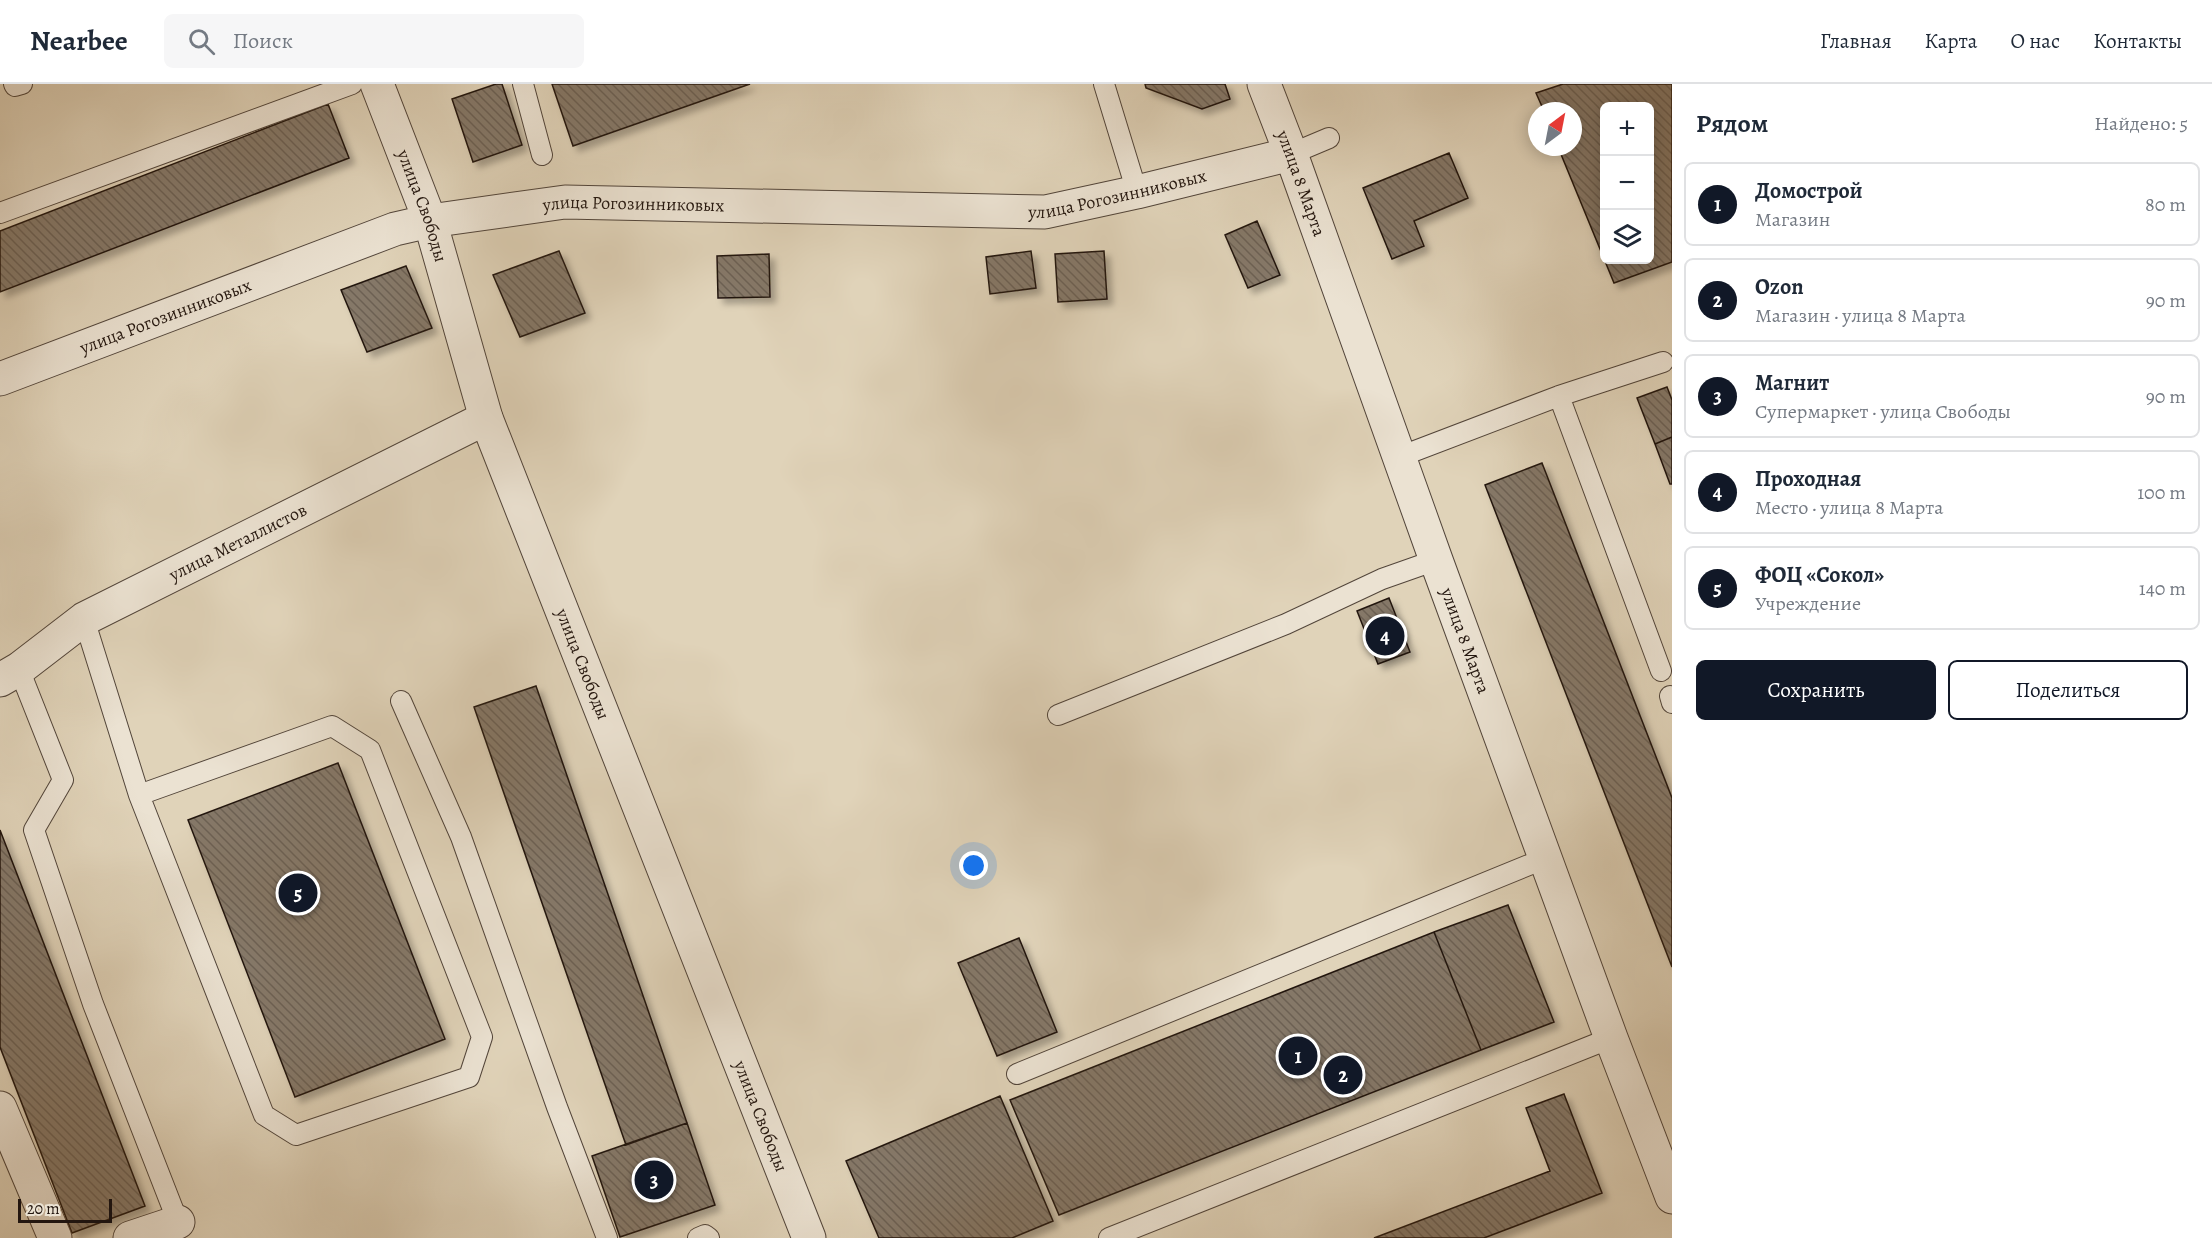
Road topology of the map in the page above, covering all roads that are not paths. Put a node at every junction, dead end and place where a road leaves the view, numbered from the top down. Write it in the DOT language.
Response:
graph roads {
  1 [pos="14,84"];
  2 [pos="22,84"];
  3 [pos="352,84"];
  4 [pos="377,84"];
  5 [pos="523,84"];
  6 [pos="1104,84"];
  7 [pos="1263,84"];
  8 [pos="1329,138"];
  9 [pos="1291,154"];
  10 [pos="542,155"];
  11 [pos="1137,192"];
  12 [pos="0,213"];
  13 [pos="430,221"];
  14 [pos="1663,362"];
  15 [pos="0,380"];
  16 [pos="1559,396"];
  17 [pos="486,418"];
  18 [pos="1399,458"];
  19 [pos="1436,560"];
  20 [pos="84,619"];
  21 [pos="1661,671"];
  22 [pos="9,675"];
  23 [pos="401,701"];
  24 [pos="1058,715"];
  25 [pos="139,795"];
  26 [pos="1546,858"];
  27 [pos="1611,1038"];
  28 [pos="1017,1074"];
  29 [pos="0,1108"];
  30 [pos="1672,1197"];
  31 [pos="178,1222"];
  32 [pos="56,1238"];
  33 [pos="130,1238"];
  34 [pos="607,1238"];
  35 [pos="698,1238"];
  36 [pos="709,1238"];
  37 [pos="808,1238"];
  38 [pos="1109,1238"];
  1 -- 2 [label="lane"];
  3 -- 12 [label="lane"];
  4 -- 13 [label="street, улица Свободы"];
  5 -- 10 [label="lane"];
  6 -- 11 [label="lane"];
  7 -- 9 [label="street, улица 8 Марта"];
  8 -- 9 [label="lane"];
  9 -- 11 [label="street, улица Рогозинниковых"];
  9 -- 18 [label="street, улица 8 Марта"];
  11 -- 13 [label="street, улица Рогозинниковых"];
  13 -- 15 [label="street, улица Рогозинниковых"];
  13 -- 17 [label="street, улица Свободы"];
  14 -- 16 [label="lane"];
  16 -- 18 [label="lane"];
  16 -- 21 [label="lane"];
  17 -- 20 [label="street, улица Металлистов"];
  17 -- 37 [label="street, улица Свободы"];
  18 -- 19 [label="street, улица 8 Марта"];
  19 -- 24 [label="lane"];
  19 -- 26 [label="street, улица 8 Марта"];
  20 -- 22 [label="street, улица Металлистов"];
  20 -- 25 [label="lane"];
  22 -- 31 [label="lane"];
  23 -- 34 [label="lane"];
  25 -- 25 [label="lane"];
  26 -- 27 [label="street, улица 8 Марта"];
  26 -- 28 [label="lane"];
  27 -- 30 [label="street, улица 8 Марта"];
  27 -- 38 [label="lane"];
  29 -- 32 [label="street"];
  31 -- 33 [label="street"];
  35 -- 36 [label="lane"];
}
